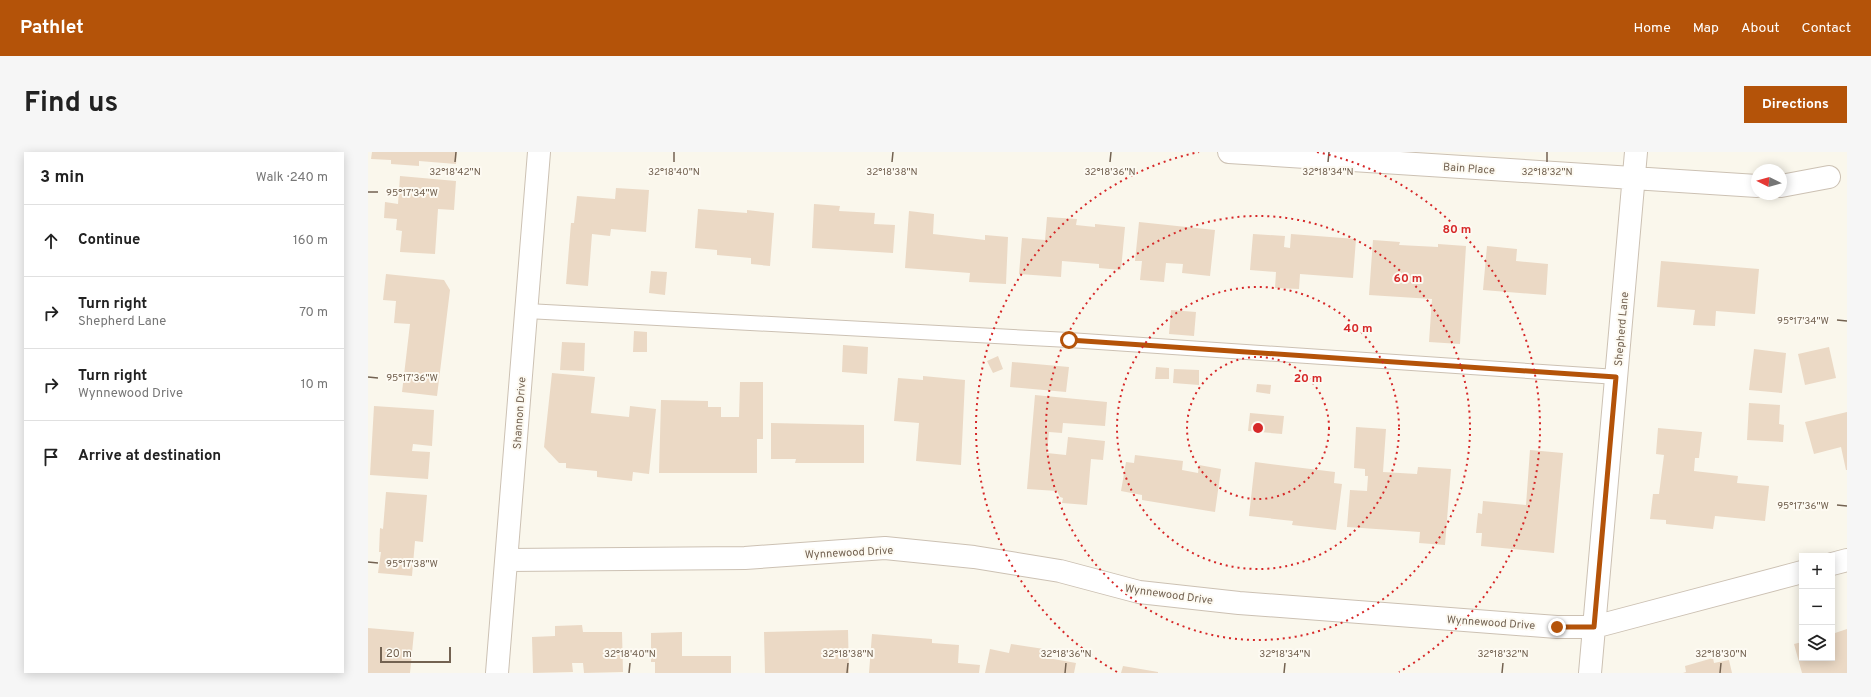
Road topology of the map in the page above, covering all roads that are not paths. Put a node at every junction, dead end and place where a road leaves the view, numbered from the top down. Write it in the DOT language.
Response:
graph roads {
  1 [pos="539,152"];
  2 [pos="1229,152"];
  3 [pos="1636,152"];
  4 [pos="1829,177"];
  5 [pos="1634,178"];
  6 [pos="1787,185"];
  7 [pos="1751,186"];
  8 [pos="527,311"];
  9 [pos="1616,377"];
  10 [pos="507,560"];
  11 [pos="1847,560"];
  12 [pos="1835,563"];
  13 [pos="1799,573"];
  14 [pos="1594,627"];
  15 [pos="497,673"];
  16 [pos="1590,673"];
  1 -- 8 [label="street, Shannon Drive"];
  2 -- 5 [label="street, Bain Place"];
  3 -- 5 [label="street, Shepherd Lane"];
  4 -- 6 [label="street"];
  5 -- 7 [label="street, Bain Place"];
  5 -- 9 [label="street, Shepherd Lane"];
  8 -- 9 [label="lane"];
  8 -- 10 [label="street, Shannon Drive"];
  9 -- 14 [label="street, Shepherd Lane"];
  10 -- 14 [label="street, Wynnewood Drive"];
  10 -- 15 [label="street, Shannon Drive"];
  11 -- 12 [label="street"];
  13 -- 14 [label="street, Wynnewood Drive"];
  14 -- 16 [label="street, Shepherd Lane"];
}
